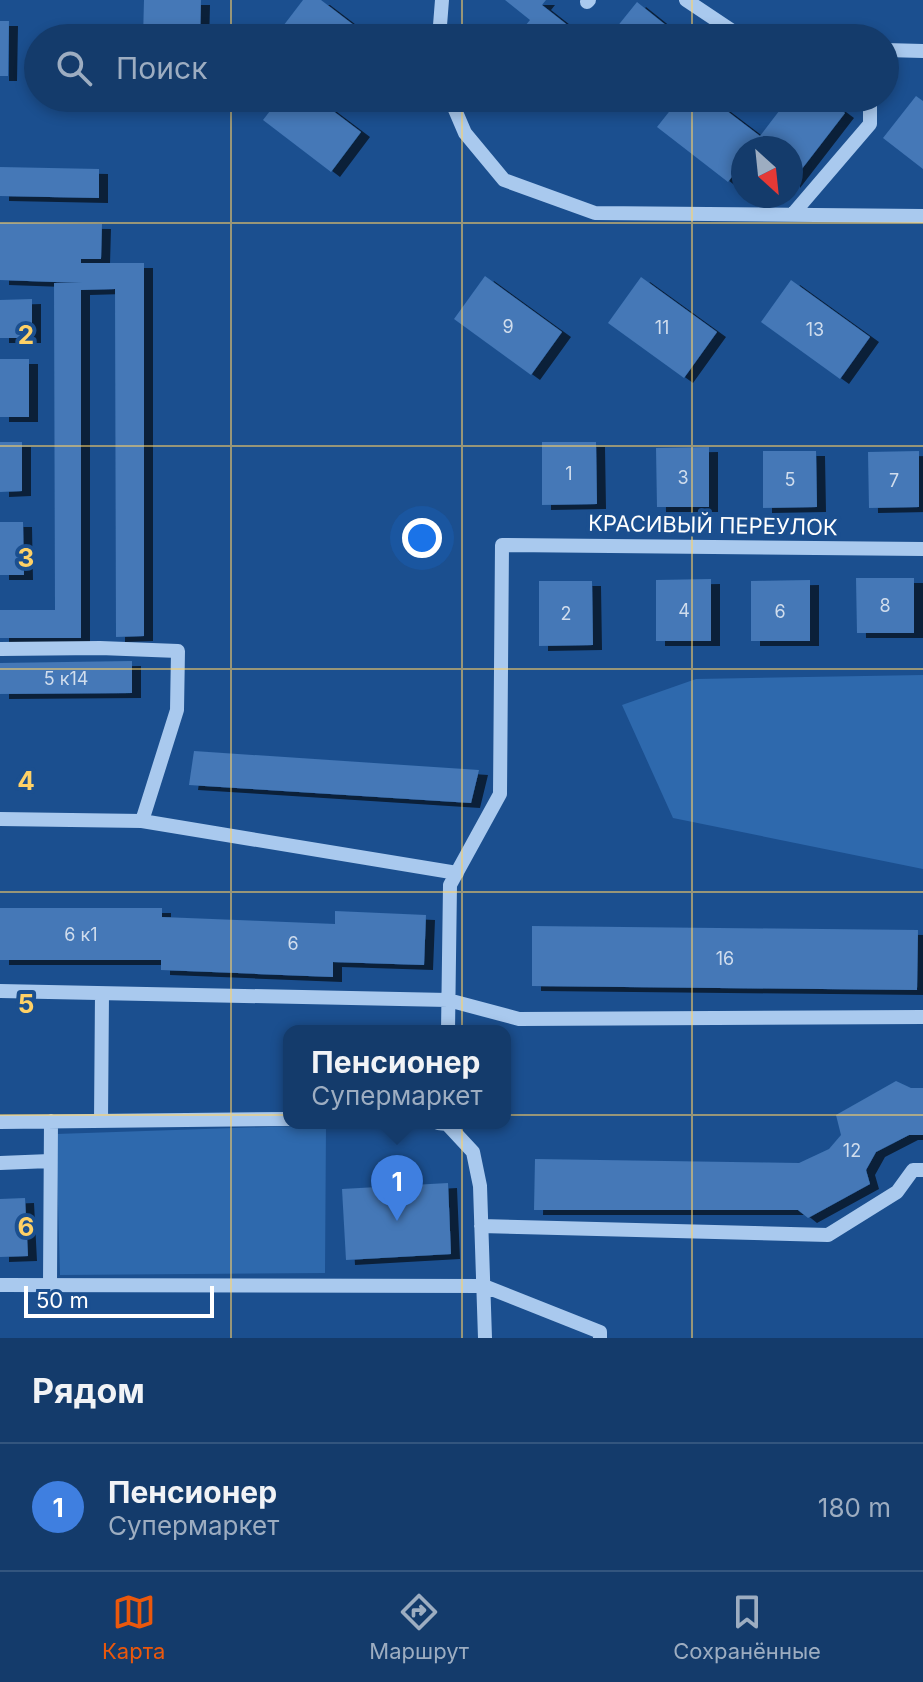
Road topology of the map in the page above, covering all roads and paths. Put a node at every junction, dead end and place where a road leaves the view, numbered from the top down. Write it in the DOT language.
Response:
graph roads {
  1 [pos="442,0"];
  2 [pos="686,0"];
  3 [pos="440,24"];
  4 [pos="722,24"];
  5 [pos="899,50"];
  6 [pos="923,51"];
  7 [pos="456,112"];
  8 [pos="870,112"];
  9 [pos="792,215"];
  10 [pos="923,216"];
  11 [pos="923,549"];
  12 [pos="0,649"];
  13 [pos="0,819"];
  14 [pos="142,821"];
  15 [pos="457,873"];
  16 [pos="0,991"];
  17 [pos="102,994"];
  18 [pos="448,1000"];
  19 [pos="923,1017"];
  20 [pos="448,1025"];
  21 [pos="283,1119"];
  22 [pos="51,1121"];
  23 [pos="101,1121"];
  24 [pos="0,1122"];
  25 [pos="452,1129"];
  26 [pos="50,1161"];
  27 [pos="0,1163"];
  28 [pos="923,1170"];
  29 [pos="481,1226"];
  30 [pos="50,1284"];
  31 [pos="0,1285"];
  32 [pos="484,1286"];
  33 [pos="485,1338"];
  34 [pos="600,1338"];
  1 -- 3 [label="street"];
  2 -- 4 [label="street"];
  5 -- 6 [label="street"];
  7 -- 9 [label="street"];
  8 -- 9 [label="street"];
  9 -- 10 [label="street"];
  11 -- 15 [label="street, КРАСИВЫЙ ПЕРЕУЛОК"];
  12 -- 14 [label="street"];
  13 -- 14 [label="street"];
  14 -- 15 [label="street"];
  15 -- 18 [label="street"];
  16 -- 17 [label="street"];
  17 -- 18 [label="street"];
  17 -- 23 [label="street"];
  18 -- 19 [label="street"];
  18 -- 20 [label="street"];
  21 -- 23 [label="street"];
  22 -- 23 [label="street"];
  22 -- 24 [label="street"];
  22 -- 26 [label="street"];
  25 -- 29 [label="street"];
  26 -- 27 [label="street"];
  26 -- 30 [label="street"];
  28 -- 29 [label="street"];
  29 -- 32 [label="street"];
  30 -- 31 [label="street"];
  30 -- 32 [label="street"];
  32 -- 33 [label="street"];
  32 -- 34 [label="street"];
}
